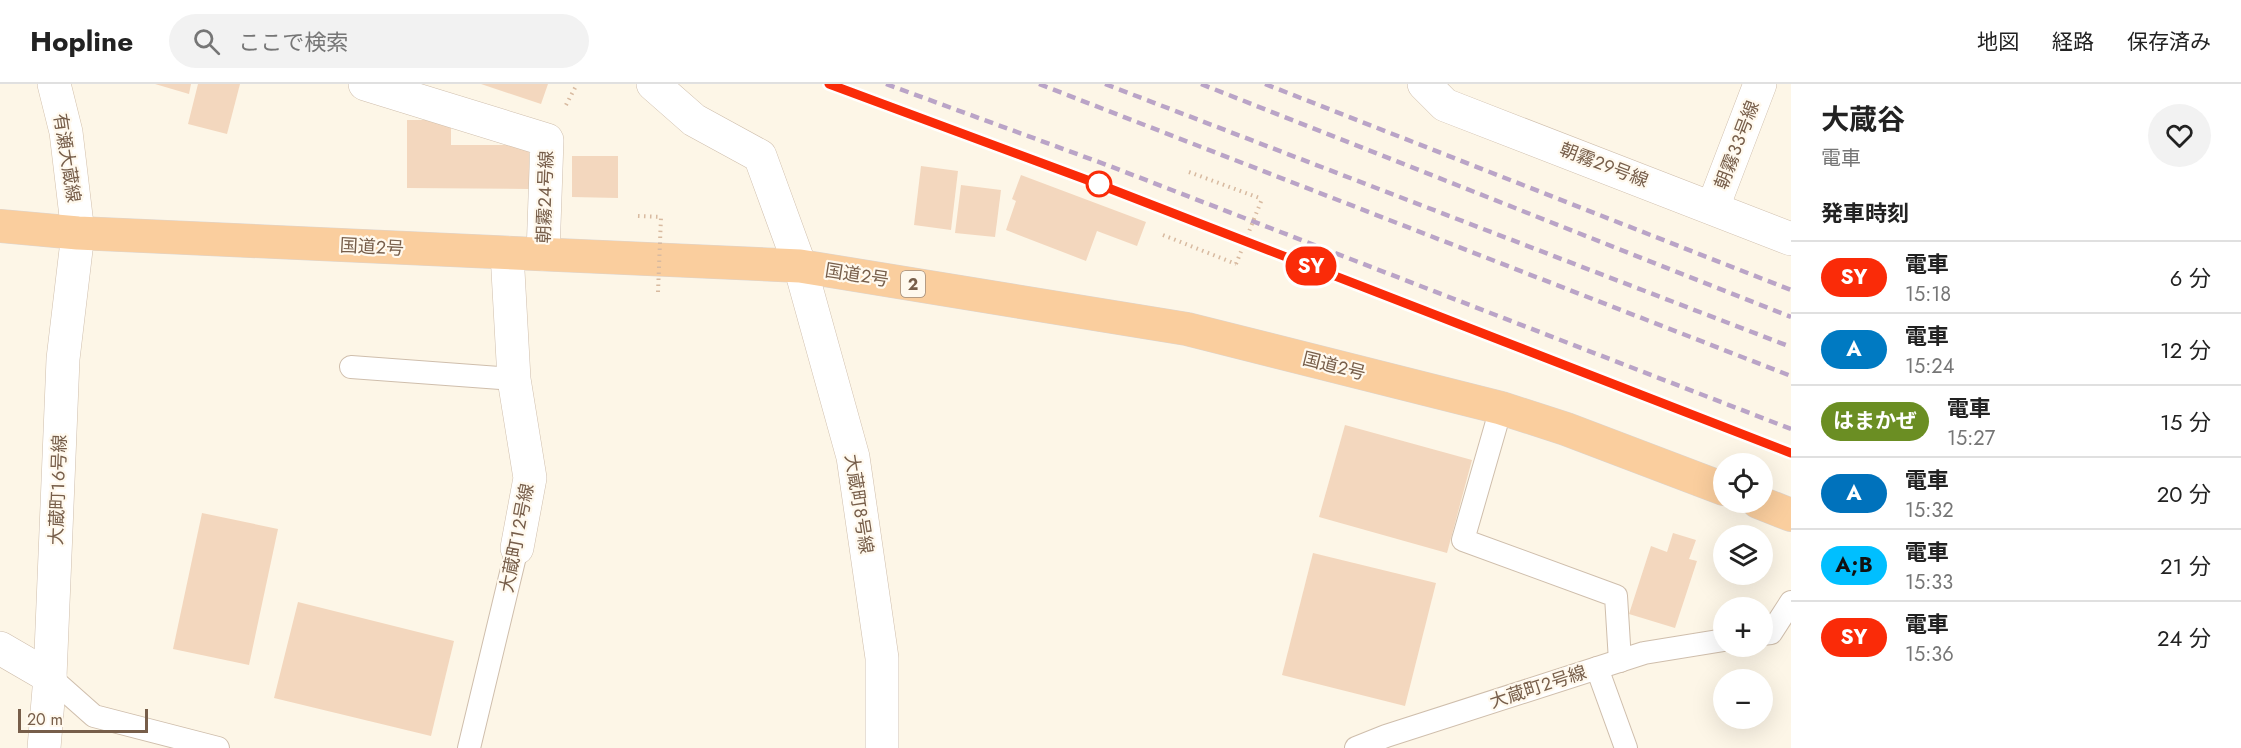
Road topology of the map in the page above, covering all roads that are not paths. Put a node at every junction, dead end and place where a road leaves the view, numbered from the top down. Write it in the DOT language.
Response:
graph roads {
  1 [pos="54,84"];
  2 [pos="365,84"];
  3 [pos="653,84"];
  4 [pos="1424,84"];
  5 [pos="1760,84"];
  6 [pos="1713,207"];
  7 [pos="0,226"];
  8 [pos="78,233"];
  9 [pos="1791,238"];
  10 [pos="507,253"];
  11 [pos="543,254"];
  12 [pos="800,266"];
  13 [pos="351,367"];
  14 [pos="514,379"];
  15 [pos="1501,408"];
  16 [pos="1713,485"];
  17 [pos="1773,508"];
  18 [pos="1791,515"];
  19 [pos="517,548"];
  20 [pos="1791,602"];
  21 [pos="1773,630"];
  22 [pos="1713,642"];
  23 [pos="0,648"];
  24 [pos="1620,661"];
  25 [pos="1597,668"];
  26 [pos="50,677"];
  27 [pos="44,748"];
  28 [pos="218,748"];
  29 [pos="469,748"];
  30 [pos="882,748"];
  31 [pos="1356,748"];
  32 [pos="1626,748"];
  1 -- 8 [label="street, 有瀬大蔵線"];
  2 -- 11 [label="street, 朝霧２４号線"];
  3 -- 12 [label="street, 大蔵町８号線"];
  4 -- 6 [label="street, 朝霧２９号線"];
  5 -- 6 [label="street, 朝霧３３号線"];
  6 -- 9 [label="street, 朝霧２９号線"];
  7 -- 8 [label="highway, 国道2号 / 2"];
  8 -- 10 [label="highway, 国道2号 / 2"];
  8 -- 26 [label="street, 大蔵町１６号線"];
  10 -- 11 [label="highway, 国道2号 / 2"];
  10 -- 14 [label="street, 大蔵町１２号線"];
  11 -- 12 [label="highway, 国道2号 / 2"];
  12 -- 15 [label="highway, 国道2号 / 2"];
  12 -- 30 [label="street, 大蔵町８号線"];
  13 -- 14 [label="lane"];
  14 -- 19 [label="street, 大蔵町１２号線"];
  15 -- 16 [label="highway, 国道2号 / 2"];
  15 -- 24 [label="lane"];
  17 -- 18 [label="highway"];
  19 -- 29 [label="lane, 大蔵町１２号線"];
  20 -- 21 [label="lane"];
  22 -- 24 [label="lane, 大蔵町２号線"];
  23 -- 26 [label="street"];
  24 -- 25 [label="lane, 大蔵町２号線"];
  25 -- 31 [label="lane, 大蔵町２号線"];
  25 -- 32 [label="lane"];
  26 -- 27 [label="street, 大蔵町１６号線"];
  26 -- 28 [label="lane"];
}
